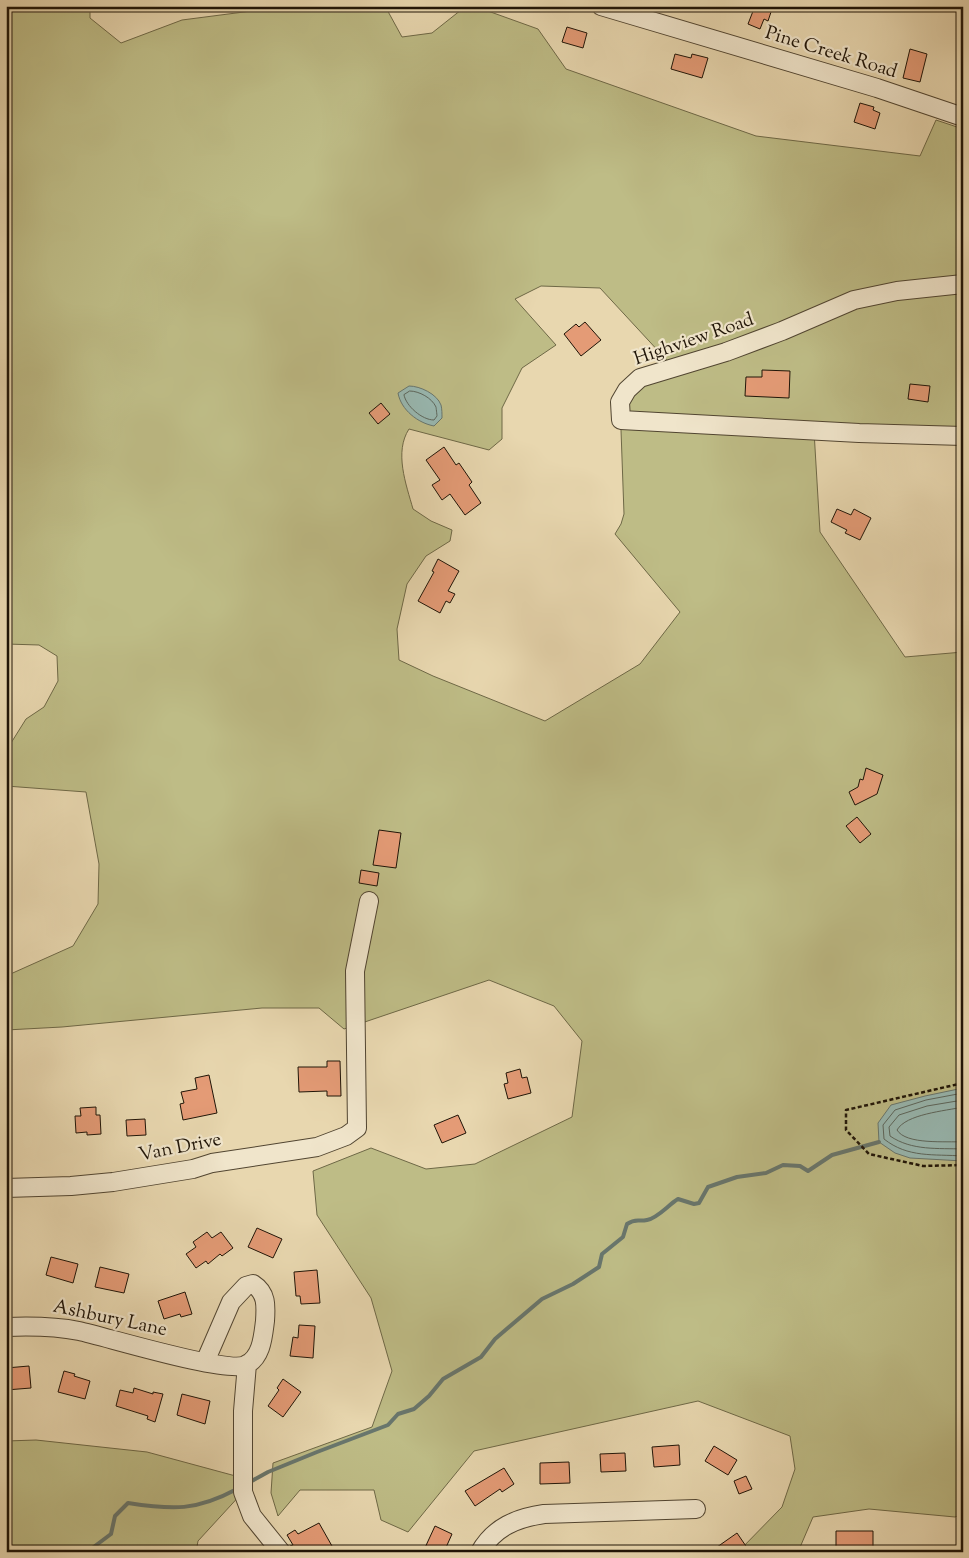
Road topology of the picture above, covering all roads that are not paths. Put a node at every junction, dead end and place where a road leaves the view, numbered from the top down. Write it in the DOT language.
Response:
graph roads {
  1 [pos="601,6"];
  2 [pos="963,117"];
  3 [pos="963,284"];
  4 [pos="963,436"];
  5 [pos="369,901"];
  6 [pos="6,1188"];
  7 [pos="6,1327"];
  8 [pos="205,1362"];
  9 [pos="247,1364"];
  10 [pos="696,1509"];
  11 [pos="281,1552"];
  12 [pos="480,1552"];
  1 -- 2 [label="street, Pine Creek Road"];
  3 -- 4 [label="street, Highview Road"];
  5 -- 6 [label="street, Van Drive"];
  7 -- 8 [label="street, Ashbury Lane"];
  8 -- 9 [label="street, Ashbury Lane"];
  8 -- 9 [label="street"];
  9 -- 11 [label="street"];
  10 -- 12 [label="street"];
}
